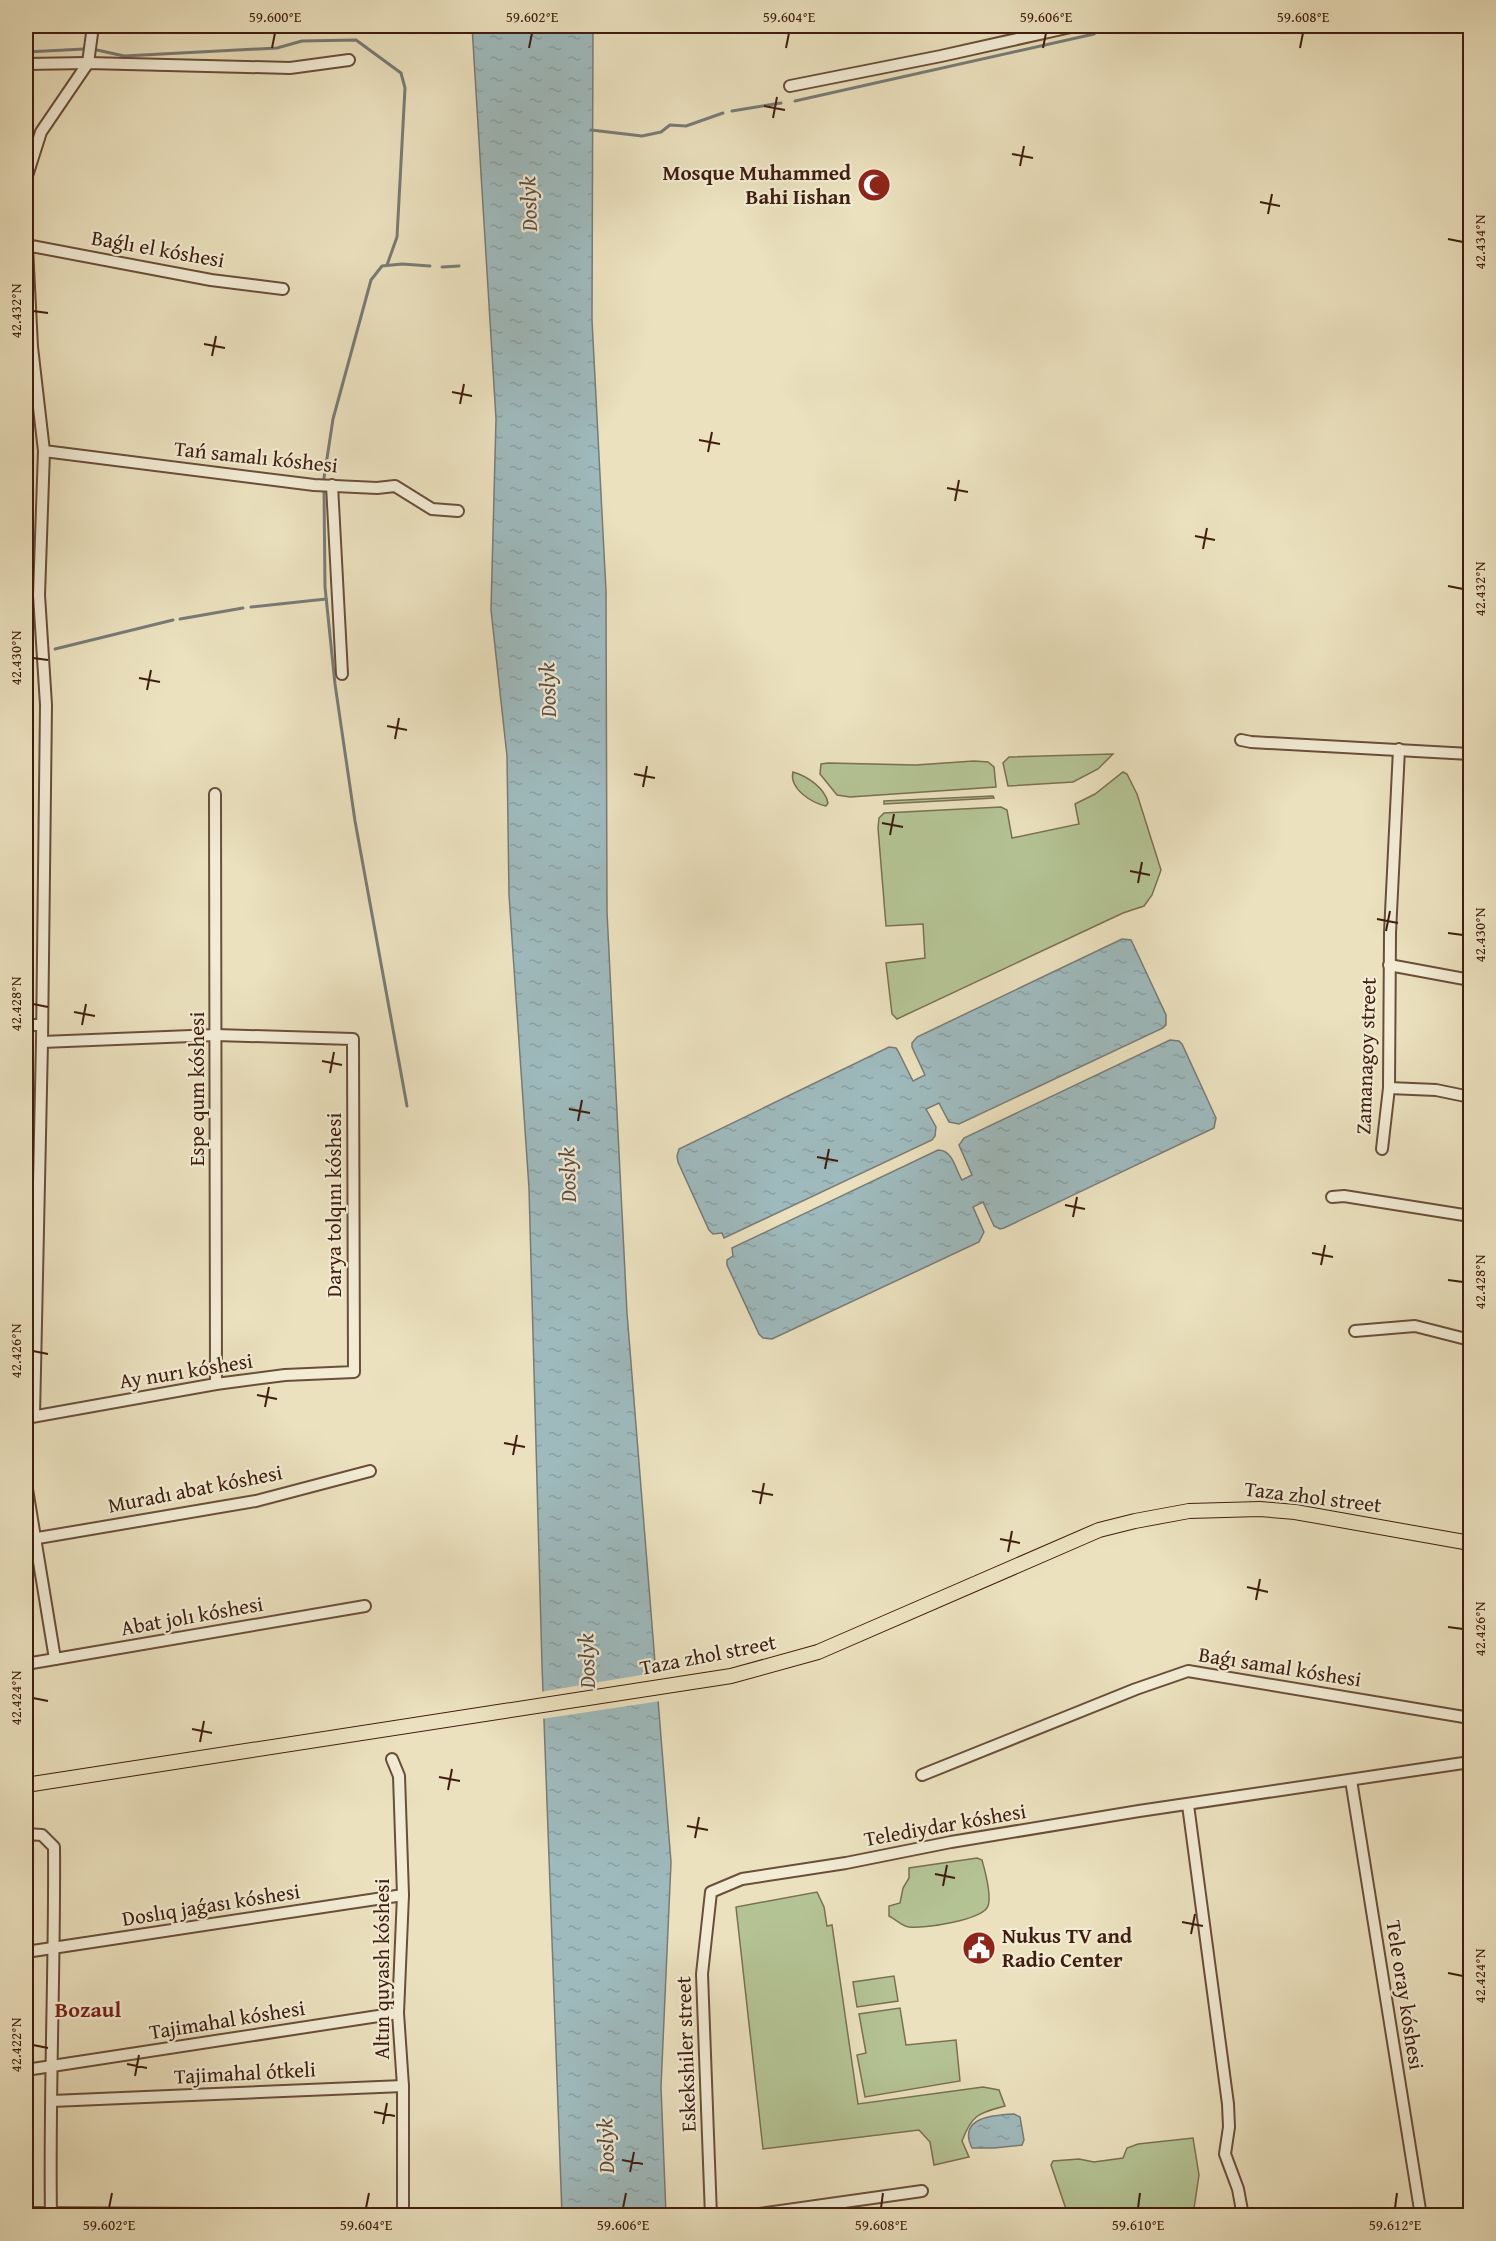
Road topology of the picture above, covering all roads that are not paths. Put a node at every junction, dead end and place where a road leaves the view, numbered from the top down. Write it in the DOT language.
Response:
graph roads {
  1 [pos="93,26"];
  2 [pos="1075,26"];
  3 [pos="349,60"];
  4 [pos="88,63"];
  5 [pos="26,64"];
  6 [pos="790,86"];
  7 [pos="26,196"];
  8 [pos="26,227"];
  9 [pos="26,245"];
  10 [pos="283,290"];
  11 [pos="44,451"];
  12 [pos="332,486"];
  13 [pos="458,511"];
  14 [pos="342,674"];
  15 [pos="1241,740"];
  16 [pos="1399,749"];
  17 [pos="1470,753"];
  18 [pos="215,794"];
  19 [pos="1389,965"];
  20 [pos="1470,980"];
  21 [pos="26,1025"];
  22 [pos="42,1025"];
  23 [pos="216,1035"];
  24 [pos="42,1042"];
  25 [pos="1389,1088"];
  26 [pos="1470,1097"];
  27 [pos="1382,1149"];
  28 [pos="1332,1197"];
  29 [pos="1470,1216"];
  30 [pos="1355,1331"];
  31 [pos="1470,1340"];
  32 [pos="354,1372"];
  33 [pos="216,1384"];
  34 [pos="30,1417"];
  35 [pos="370,1471"];
  36 [pos="26,1483"];
  37 [pos="31,1539"];
  38 [pos="1470,1543"];
  39 [pos="365,1606"];
  40 [pos="55,1659"];
  41 [pos="26,1664"];
  42 [pos="1470,1718"];
  43 [pos="392,1759"];
  44 [pos="1470,1762"];
  45 [pos="922,1775"];
  46 [pos="1351,1779"];
  47 [pos="31,1784"];
  48 [pos="1188,1805"];
  49 [pos="26,1834"];
  50 [pos="711,1892"];
  51 [pos="403,1895"];
  52 [pos="55,1948"];
  53 [pos="26,1952"];
  54 [pos="398,2013"];
  55 [pos="51,2066"];
  56 [pos="26,2070"];
  57 [pos="403,2086"];
  58 [pos="52,2101"];
  59 [pos="922,2191"];
  60 [pos="26,2213"];
  61 [pos="51,2214"];
  62 [pos="403,2215"];
  63 [pos="711,2216"];
  64 [pos="745,2216"];
  65 [pos="1243,2216"];
  66 [pos="1421,2216"];
  1 -- 4 [label="street"];
  2 -- 6 [label="street"];
  3 -- 4 [label="street"];
  4 -- 5 [label="street"];
  4 -- 7 [label="street"];
  8 -- 9 [label="street"];
  9 -- 10 [label="street, Baǵlı el kóshesi"];
  9 -- 11 [label="street"];
  11 -- 12 [label="street, Tań samalı kóshesi"];
  11 -- 22 [label="street"];
  12 -- 13 [label="street, Tań samalı kóshesi"];
  12 -- 14 [label="street"];
  15 -- 16 [label="street"];
  16 -- 17 [label="street"];
  16 -- 19 [label="street, Zamanagoy street"];
  18 -- 23 [label="street, Espe qum kóshesi"];
  19 -- 20 [label="street, Zamanagoy street"];
  19 -- 25 [label="street, Zamanagoy street"];
  21 -- 22 [label="street"];
  22 -- 24 [label="street"];
  23 -- 24 [label="street"];
  23 -- 32 [label="street, Darya tolqını kóshesi"];
  23 -- 33 [label="street, Espe qum kóshesi"];
  24 -- 34 [label="street"];
  25 -- 26 [label="street"];
  25 -- 27 [label="street, Zamanagoy street"];
  28 -- 29 [label="street"];
  30 -- 31 [label="street"];
  32 -- 33 [label="street, Ay nurı kóshesi"];
  33 -- 34 [label="street, Ay nurı kóshesi"];
  35 -- 37 [label="street, Muradı abat kóshesi"];
  36 -- 37 [label="street"];
  37 -- 40 [label="street"];
  38 -- 47 [label="main road, Taza zhol street"];
  39 -- 40 [label="street, Abat jolı kóshesi"];
  40 -- 41 [label="street, Abat jolı kóshesi"];
  42 -- 45 [label="street, Baǵı samal kóshesi"];
  43 -- 51 [label="street, Altın quyash kóshesi"];
  44 -- 46 [label="street, Telediydar kóshesi"];
  46 -- 48 [label="street, Telediydar kóshesi"];
  46 -- 66 [label="street, Tele oray kóshesi"];
  48 -- 50 [label="street, Telediydar kóshesi"];
  48 -- 65 [label="street"];
  49 -- 52 [label="street"];
  50 -- 63 [label="street, Eskekshiler street"];
  51 -- 52 [label="street, Doslıq jaǵası kóshesi"];
  51 -- 54 [label="street, Altın quyash kóshesi"];
  52 -- 53 [label="street, Doslıq jaǵası kóshesi"];
  52 -- 55 [label="street"];
  54 -- 55 [label="street, Tajimahal kóshesi"];
  54 -- 57 [label="street, Altın quyash kóshesi"];
  55 -- 56 [label="street, Tajimahal kóshesi"];
  55 -- 58 [label="street"];
  57 -- 58 [label="street, Tajimahal ótkeli"];
  57 -- 62 [label="street, Altın quyash kóshesi"];
  58 -- 61 [label="street"];
  59 -- 64 [label="street"];
  60 -- 61 [label="street"];
  61 -- 62 [label="street"];
}
